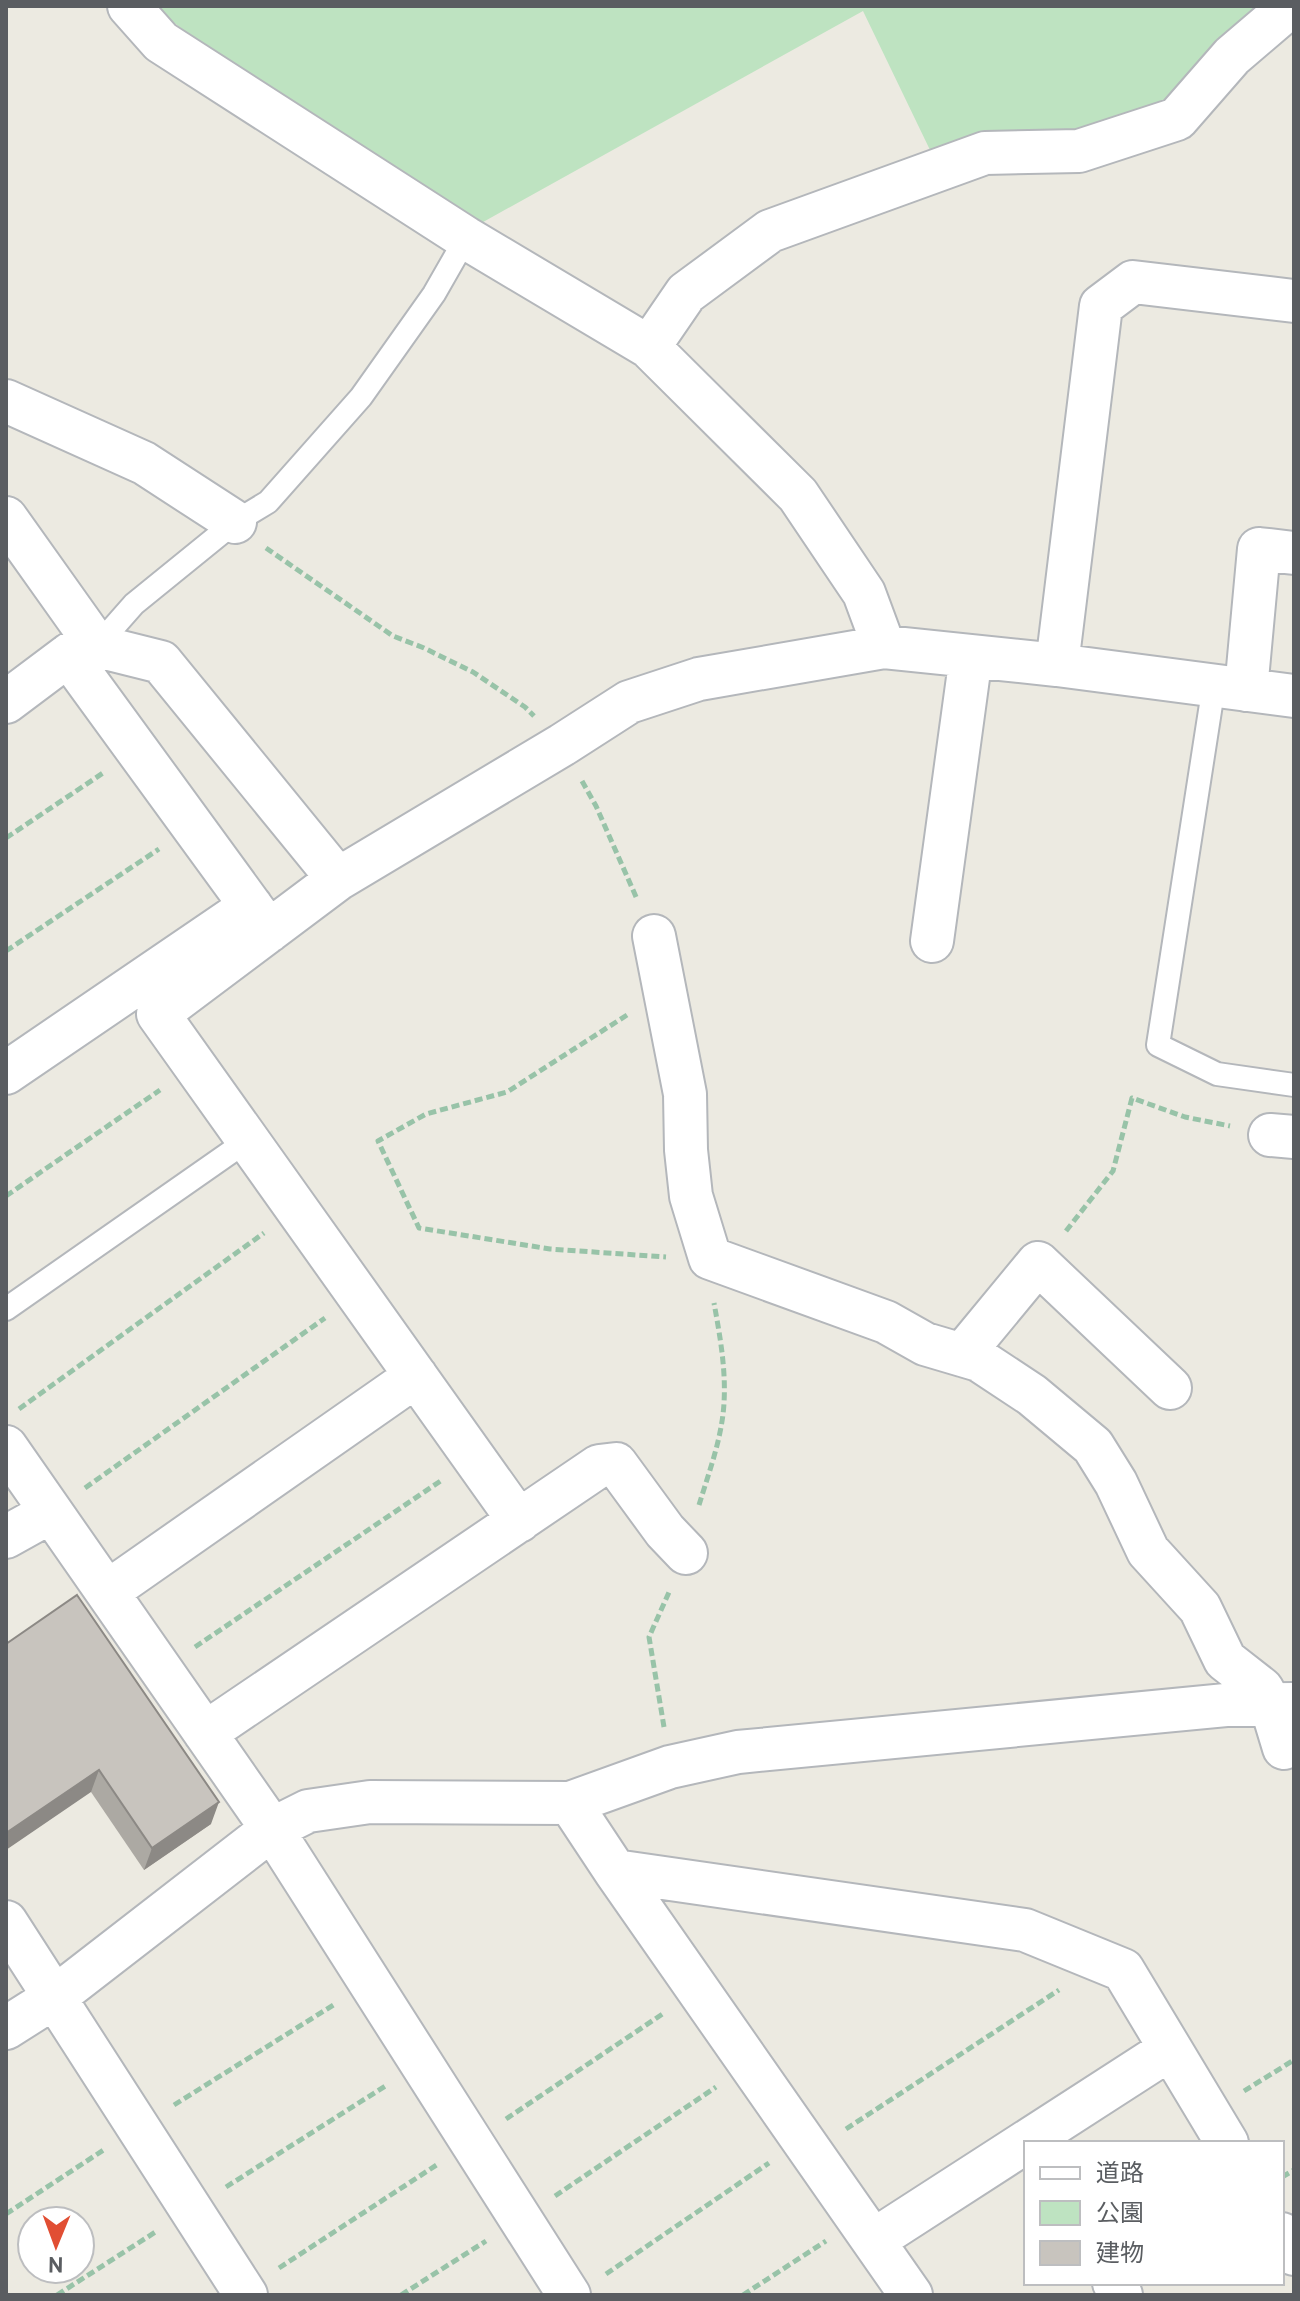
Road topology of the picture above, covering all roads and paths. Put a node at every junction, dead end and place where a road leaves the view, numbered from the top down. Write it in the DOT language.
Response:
graph roads {
  1 [pos="129,6"];
  2 [pos="1294,11"];
  3 [pos="466,238"];
  4 [pos="1294,301"];
  5 [pos="649,347"];
  6 [pos="6,401"];
  7 [pos="6,518"];
  8 [pos="235,522"];
  9 [pos="1294,553"];
  10 [pos="884,647"];
  11 [pos="84,650"];
  12 [pos="971,656"];
  13 [pos="1057,665"];
  14 [pos="1230,687"];
  15 [pos="1294,696"];
  16 [pos="6,702"];
  17 [pos="562,745"];
  18 [pos="137,750"];
  19 [pos="193,826"];
  20 [pos="6,838"];
  21 [pos="338,879"];
  22 [pos="260,919"];
  23 [pos="654,936"];
  24 [pos="932,941"];
  25 [pos="6,951"];
  26 [pos="665,990"];
  27 [pos="195,1065"];
  28 [pos="6,1073"];
  29 [pos="1294,1085"];
  30 [pos="1282,1136"];
  31 [pos="248,1140"];
  32 [pos="6,1196"];
  33 [pos="298,1209"];
  34 [pos="710,1258"];
  35 [pos="1038,1263"];
  36 [pos="358,1295"];
  37 [pos="6,1309"];
  38 [pos="962,1355"];
  39 [pos="416,1376"];
  40 [pos="1170,1388"];
  41 [pos="12,1428"];
  42 [pos="475,1458"];
  43 [pos="51,1512"];
  44 [pos="519,1521"];
  45 [pos="6,1537"];
  46 [pos="686,1553"];
  47 [pos="107,1592"];
  48 [pos="161,1670"];
  49 [pos="1282,1705"];
  50 [pos="205,1733"];
  51 [pos="1284,1748"];
  52 [pos="570,1803"];
  53 [pos="272,1829"];
  54 [pos="615,1871"];
  55 [pos="6,1922"];
  56 [pos="1103,1962"];
  57 [pos="370,1983"];
  58 [pos="698,1991"];
  59 [pos="55,1997"];
  60 [pos="6,2028"];
  61 [pos="1170,2049"];
  62 [pos="1294,2060"];
  63 [pos="421,2063"];
  64 [pos="750,2064"];
  65 [pos="138,2127"];
  66 [pos="1218,2128"];
  67 [pos="1029,2141"];
  68 [pos="471,2142"];
  69 [pos="1024,2144"];
  70 [pos="807,2146"];
  71 [pos="191,2210"];
  72 [pos="6,2214"];
  73 [pos="520,2219"];
  74 [pos="866,2230"];
  75 [pos="585,2286"];
  76 [pos="245,2293"];
  77 [pos="57,2295"];
  78 [pos="401,2295"];
  79 [pos="743,2295"];
  80 [pos="911,2295"];
  1 -- 3 [label="street"];
  2 -- 5 [label="street"];
  3 -- 5 [label="street"];
  3 -- 8 [label="lane"];
  4 -- 13 [label="street"];
  5 -- 10 [label="street"];
  6 -- 8 [label="street"];
  7 -- 11 [label="street"];
  8 -- 11 [label="lane"];
  8 -- 17 [label="path"];
  9 -- 14 [label="street"];
  10 -- 12 [label="street"];
  10 -- 17 [label="street"];
  11 -- 16 [label="street"];
  11 -- 18 [label="street"];
  11 -- 21 [label="street"];
  12 -- 13 [label="street"];
  12 -- 24 [label="street"];
  13 -- 14 [label="street"];
  14 -- 15 [label="street"];
  14 -- 29 [label="lane"];
  17 -- 21 [label="street"];
  17 -- 23 [label="path"];
  18 -- 19 [label="street"];
  18 -- 20 [label="path"];
  19 -- 22 [label="street"];
  19 -- 25 [label="path"];
  21 -- 22 [label="street"];
  22 -- 27 [label="street"];
  22 -- 28 [label="street"];
  23 -- 26 [label="street"];
  26 -- 34 [label="street"];
  26 -- 34 [label="path"];
  27 -- 31 [label="street"];
  27 -- 32 [label="path"];
  30 -- 35 [label="path"];
  31 -- 33 [label="street"];
  31 -- 37 [label="lane"];
  33 -- 36 [label="street"];
  33 -- 41 [label="path"];
  34 -- 38 [label="street"];
  35 -- 38 [label="street"];
  35 -- 40 [label="street"];
  36 -- 39 [label="street"];
  36 -- 43 [label="path"];
  38 -- 49 [label="street"];
  39 -- 42 [label="street"];
  39 -- 47 [label="street"];
  41 -- 43 [label="street"];
  42 -- 44 [label="street"];
  42 -- 48 [label="path"];
  43 -- 45 [label="street"];
  43 -- 47 [label="street"];
  44 -- 46 [label="street"];
  44 -- 50 [label="street"];
  47 -- 48 [label="street"];
  48 -- 50 [label="street"];
  49 -- 51 [label="street"];
  49 -- 52 [label="street"];
  50 -- 53 [label="street"];
  52 -- 53 [label="street"];
  52 -- 54 [label="street"];
  53 -- 57 [label="street"];
  53 -- 59 [label="street"];
  54 -- 56 [label="street"];
  54 -- 58 [label="street"];
  55 -- 59 [label="street"];
  56 -- 61 [label="street"];
  56 -- 70 [label="path"];
  57 -- 63 [label="street"];
  57 -- 65 [label="path"];
  58 -- 64 [label="street"];
  58 -- 68 [label="path"];
  59 -- 60 [label="street"];
  59 -- 65 [label="street"];
  61 -- 66 [label="street"];
  61 -- 67 [label="street"];
  62 -- 66 [label="path"];
  63 -- 68 [label="street"];
  63 -- 71 [label="path"];
  64 -- 70 [label="street"];
  64 -- 73 [label="path"];
  65 -- 71 [label="street"];
  65 -- 72 [label="path"];
  68 -- 73 [label="street"];
  68 -- 76 [label="path"];
  69 -- 74 [label="street"];
  70 -- 74 [label="street"];
  70 -- 75 [label="path"];
  71 -- 76 [label="street"];
  71 -- 77 [label="path"];
  73 -- 75 [label="street"];
  73 -- 78 [label="path"];
  74 -- 79 [label="path"];
  74 -- 80 [label="street"];
}
